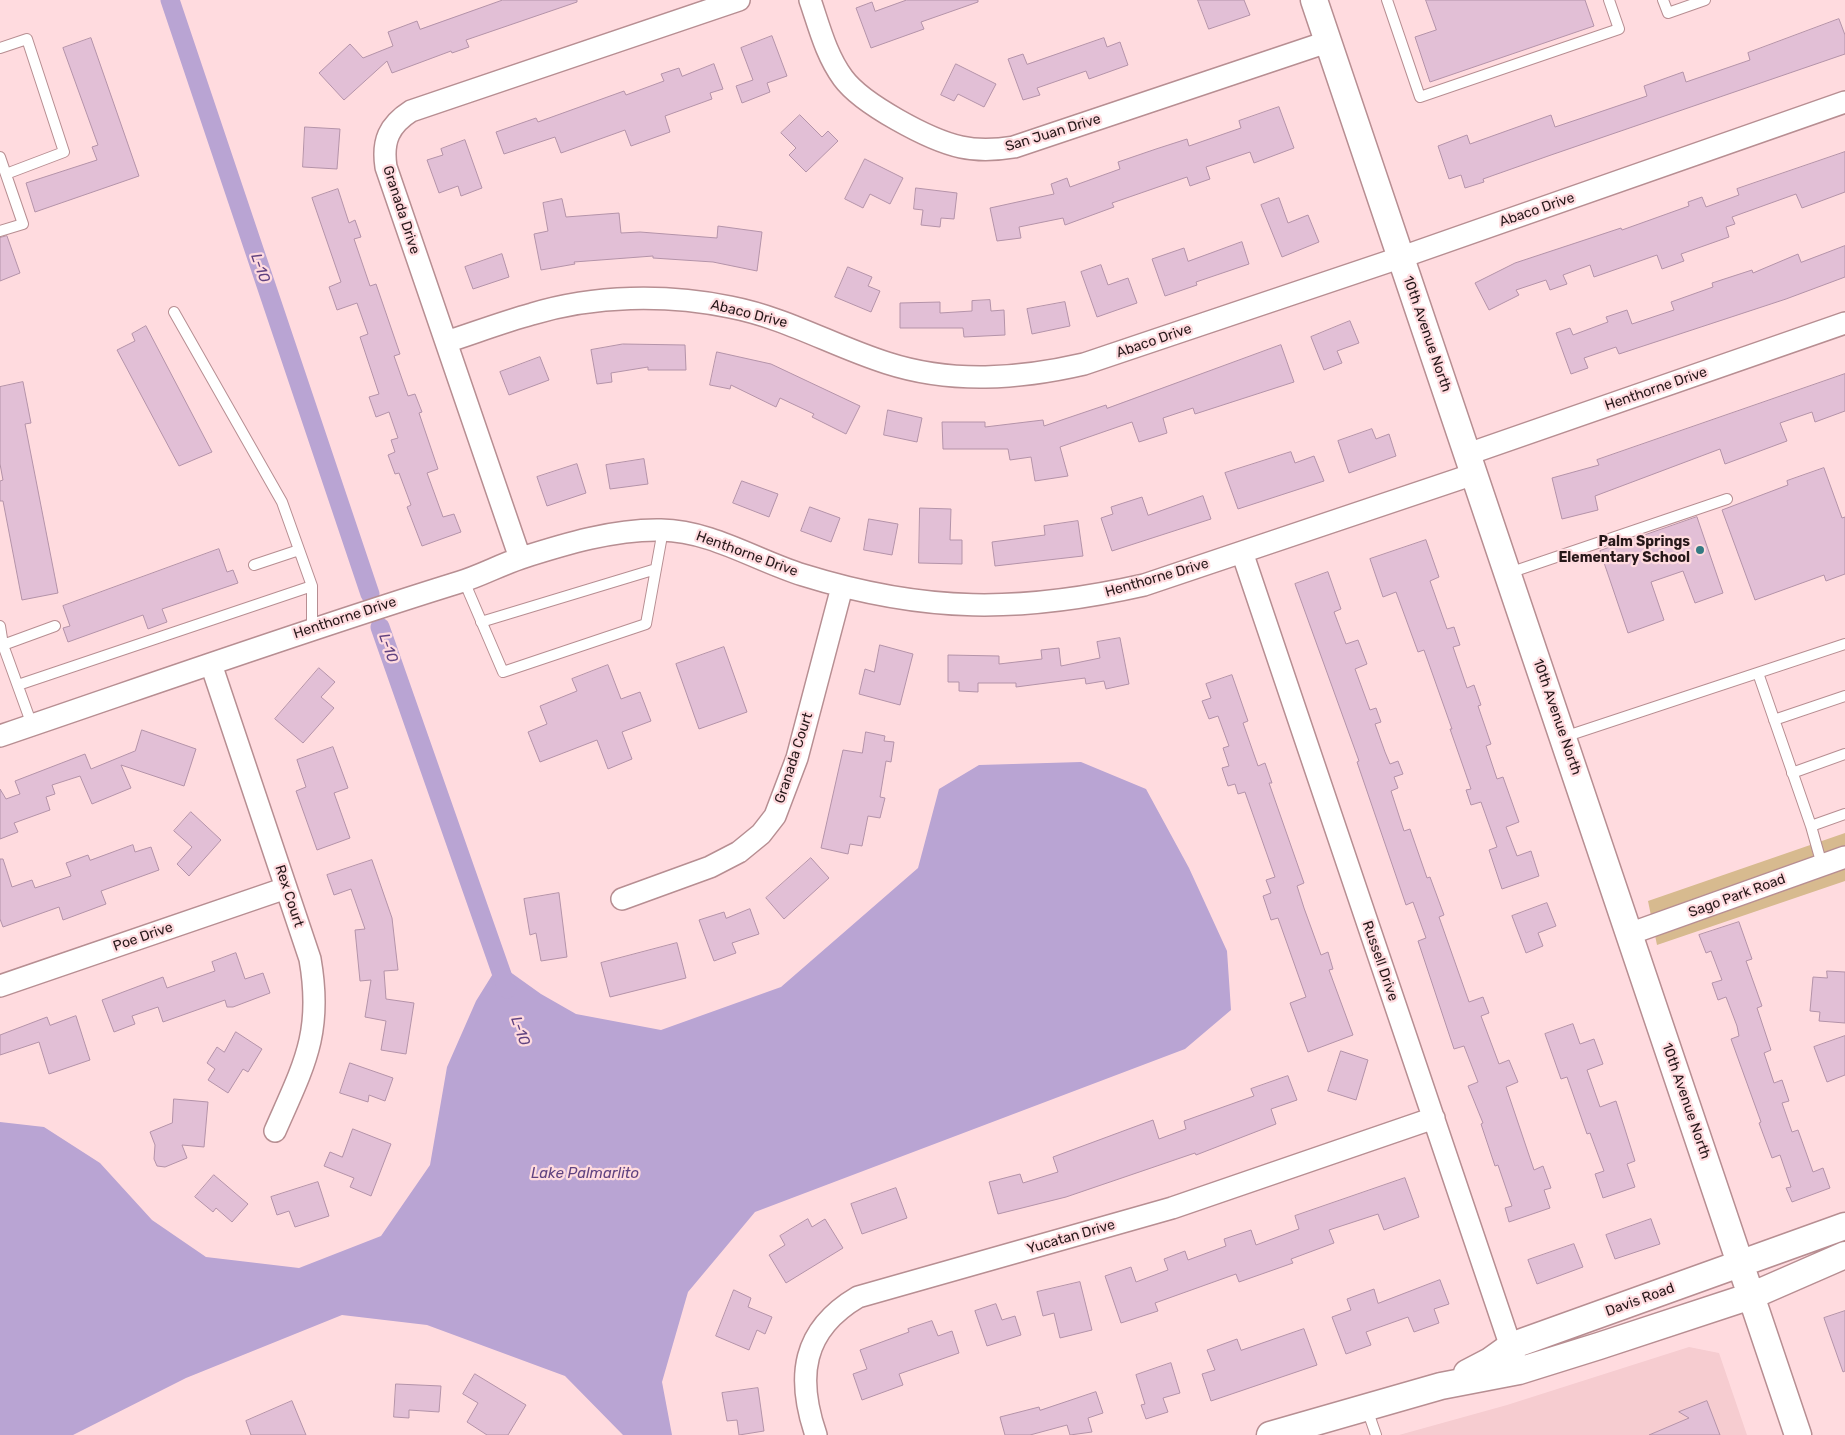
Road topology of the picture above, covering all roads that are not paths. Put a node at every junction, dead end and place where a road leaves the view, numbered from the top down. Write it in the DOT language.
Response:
graph roads {
  1 [pos="739,0"];
  2 [pos="810,0"];
  3 [pos="1314,0"];
  4 [pos="1387,0"];
  5 [pos="1609,0"];
  6 [pos="1663,0"];
  7 [pos="1705,0"];
  8 [pos="1328,42"];
  9 [pos="0,48"];
  10 [pos="1845,102"];
  11 [pos="0,157"];
  12 [pos="6,174"];
  13 [pos="0,231"];
  14 [pos="1402,258"];
  15 [pos="174,312"];
  16 [pos="1845,323"];
  17 [pos="446,342"];
  18 [pos="1471,464"];
  19 [pos="1727,499"];
  20 [pos="663,530"];
  21 [pos="299,550"];
  22 [pos="1242,552"];
  23 [pos="520,558"];
  24 [pos="254,565"];
  25 [pos="656,569"];
  26 [pos="1508,574"];
  27 [pos="464,581"];
  28 [pos="312,586"];
  29 [pos="842,587"];
  30 [pos="482,622"];
  31 [pos="0,626"];
  32 [pos="55,626"];
  33 [pos="312,629"];
  34 [pos="1845,644"];
  35 [pos="3,645"];
  36 [pos="211,664"];
  37 [pos="1758,673"];
  38 [pos="18,685"];
  39 [pos="1845,696"];
  40 [pos="1774,720"];
  41 [pos="32,725"];
  42 [pos="0,736"];
  43 [pos="1563,737"];
  44 [pos="1845,754"];
  45 [pos="1792,773"];
  46 [pos="1845,814"];
  47 [pos="1811,826"];
  48 [pos="1845,858"];
  49 [pos="1822,865"];
  50 [pos="286,888"];
  51 [pos="622,899"];
  52 [pos="1630,934"];
  53 [pos="0,986"];
  54 [pos="1434,1118"];
  55 [pos="275,1131"];
  56 [pos="1845,1226"];
  57 [pos="1845,1255"];
  58 [pos="1740,1264"];
  59 [pos="1751,1296"];
  60 [pos="1511,1346"];
  61 [pos="1519,1371"];
  62 [pos="1441,1386"];
  63 [pos="1367,1408"];
  64 [pos="816,1435"];
  65 [pos="1270,1435"];
  66 [pos="1376,1435"];
  67 [pos="1798,1435"];
  1 -- 17 [label="street, Granada Drive"];
  2 -- 8 [label="street, San Juan Drive"];
  3 -- 8 [label="street, 10th Avenue North"];
  4 -- 5 [label="lane"];
  6 -- 7 [label="lane"];
  8 -- 14 [label="street, 10th Avenue North"];
  9 -- 12 [label="lane"];
  10 -- 14 [label="street, Abaco Drive"];
  11 -- 12 [label="lane"];
  12 -- 13 [label="lane"];
  14 -- 17 [label="street, Abaco Drive"];
  14 -- 18 [label="street, 10th Avenue North"];
  15 -- 21 [label="lane"];
  16 -- 18 [label="street, Henthorne Drive"];
  17 -- 23 [label="street, Granada Drive"];
  18 -- 22 [label="street, Henthorne Drive"];
  18 -- 26 [label="street, 10th Avenue North"];
  19 -- 26 [label="lane"];
  20 -- 23 [label="street, Henthorne Drive"];
  20 -- 25 [label="lane"];
  20 -- 29 [label="street, Henthorne Drive"];
  21 -- 24 [label="lane"];
  21 -- 28 [label="lane"];
  22 -- 29 [label="street, Henthorne Drive"];
  22 -- 54 [label="street, Russell Drive"];
  23 -- 27 [label="street, Henthorne Drive"];
  25 -- 30 [label="lane"];
  25 -- 30 [label="lane"];
  26 -- 43 [label="street, 10th Avenue North"];
  27 -- 30 [label="lane"];
  27 -- 33 [label="street, Henthorne Drive"];
  28 -- 33 [label="lane"];
  28 -- 38 [label="lane"];
  29 -- 51 [label="street, Granada Court"];
  31 -- 35 [label="lane"];
  32 -- 35 [label="lane"];
  33 -- 36 [label="street, Henthorne Drive"];
  34 -- 37 [label="lane"];
  35 -- 38 [label="lane"];
  36 -- 41 [label="street, Henthorne Drive"];
  36 -- 50 [label="street, Rex Court"];
  37 -- 40 [label="lane"];
  37 -- 43 [label="lane"];
  38 -- 41 [label="lane"];
  39 -- 40 [label="lane"];
  40 -- 45 [label="lane"];
  41 -- 42 [label="street, Henthorne Drive"];
  43 -- 52 [label="street, 10th Avenue North"];
  44 -- 45 [label="lane"];
  45 -- 47 [label="lane"];
  46 -- 47 [label="lane"];
  47 -- 49 [label="lane"];
  48 -- 49 [label="street, Sago Park Road"];
  49 -- 52 [label="street, Sago Park Road"];
  50 -- 53 [label="street, Poe Drive"];
  50 -- 55 [label="street, Rex Court"];
  52 -- 58 [label="street, 10th Avenue North"];
  54 -- 60 [label="street, Russell Drive"];
  54 -- 64 [label="street, Yucatan Drive"];
  56 -- 58 [label="street, Davis Road"];
  57 -- 59 [label="street, Davis Road"];
  58 -- 59 [label="street, 10th Avenue North"];
  58 -- 60 [label="street, Davis Road"];
  59 -- 61 [label="street, Davis Road"];
  59 -- 67 [label="street, 10th Avenue North"];
  60 -- 61 [label="street, Russell Drive"];
  60 -- 62 [label="street, Davis Road"];
  61 -- 62 [label="street, Davis Road"];
  62 -- 63 [label="street, Davis Road"];
  63 -- 65 [label="street, Davis Road"];
  63 -- 66 [label="lane"];
}
